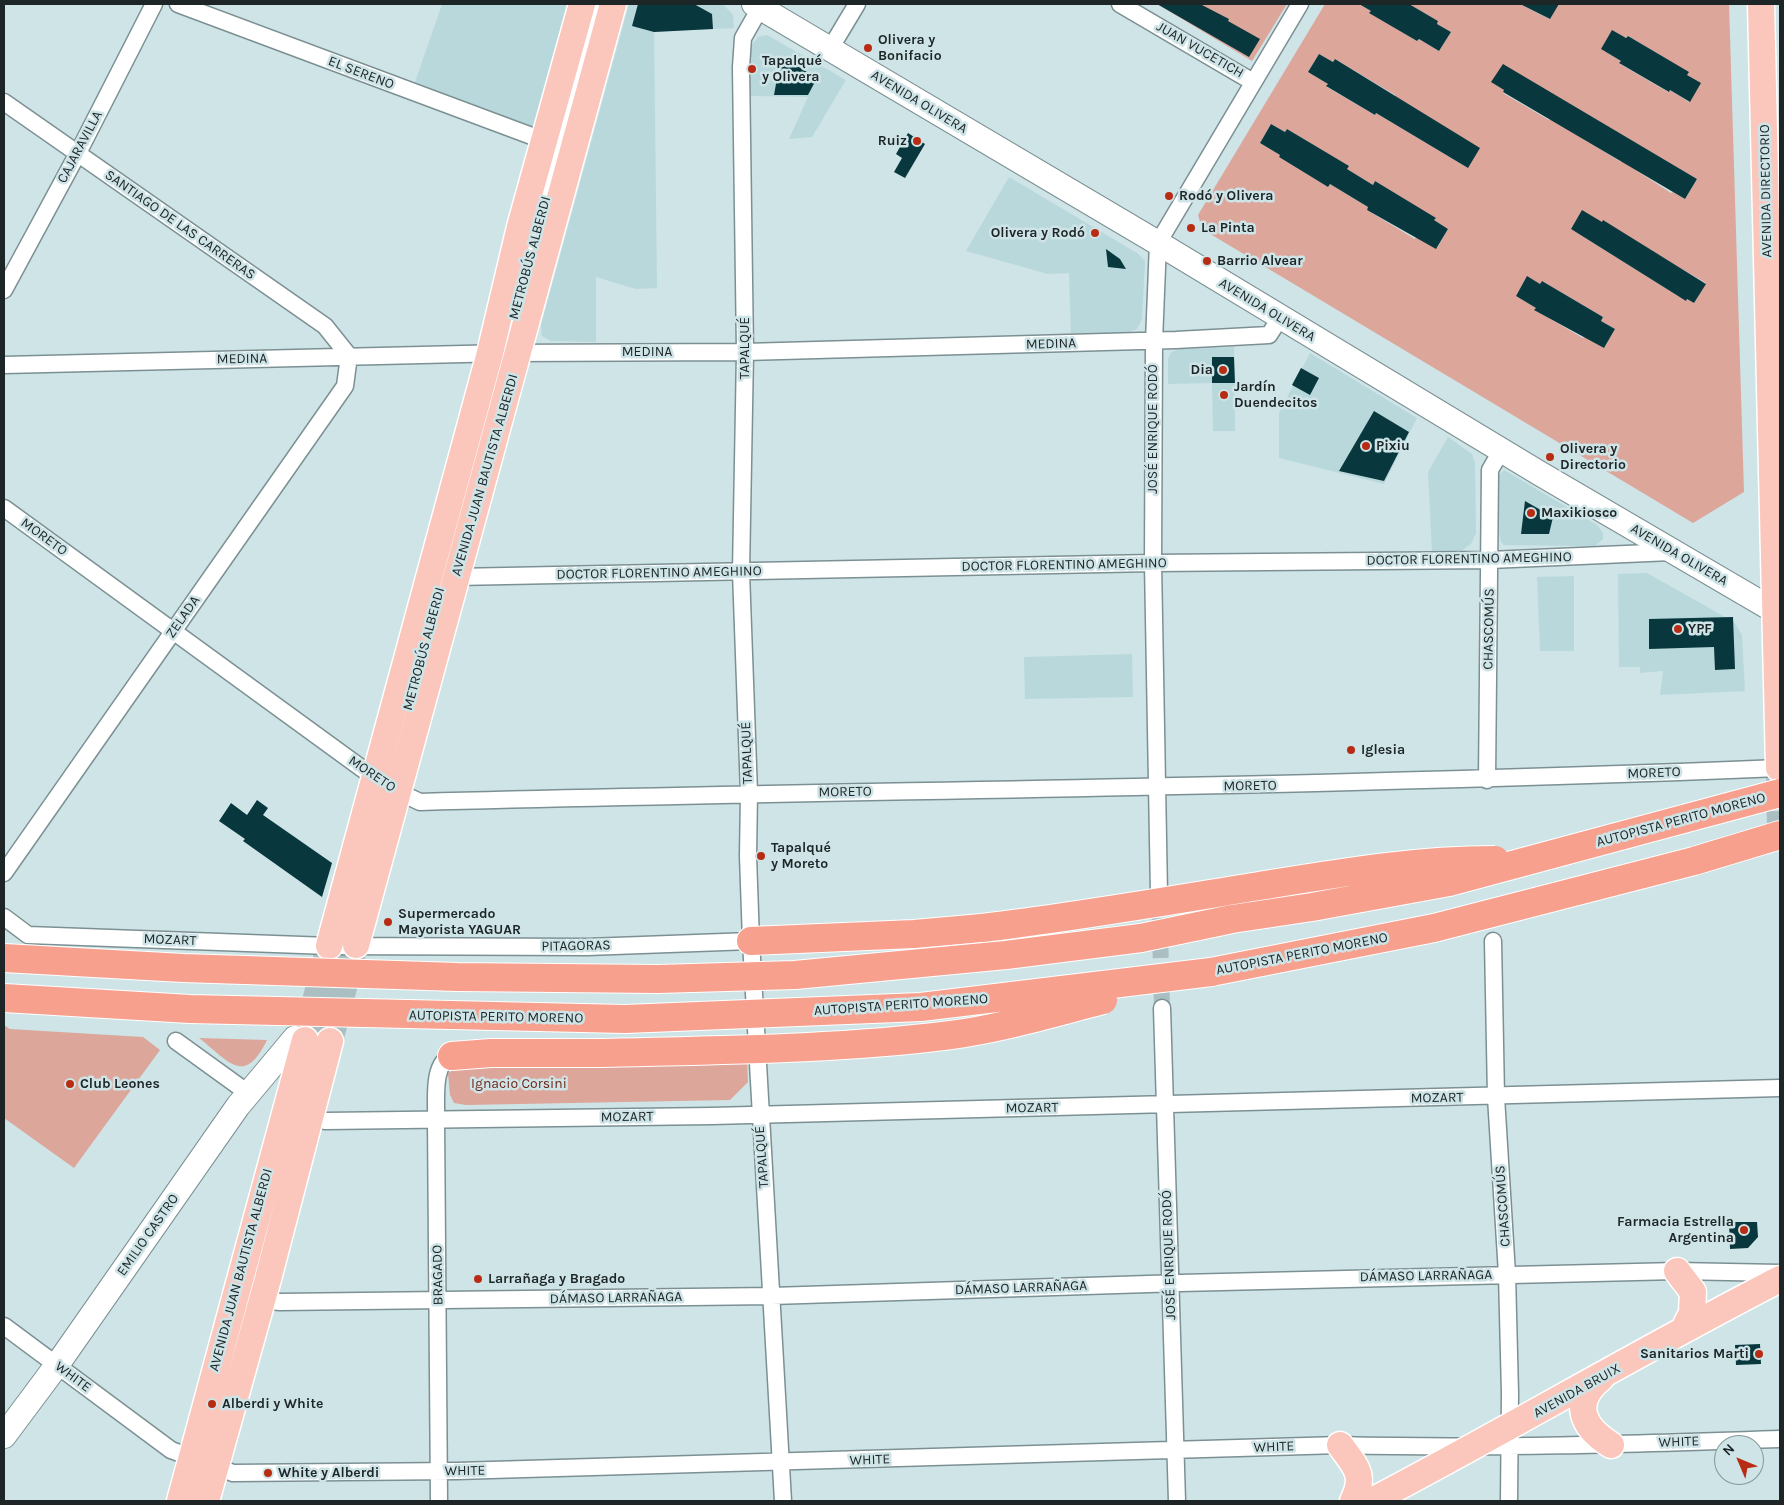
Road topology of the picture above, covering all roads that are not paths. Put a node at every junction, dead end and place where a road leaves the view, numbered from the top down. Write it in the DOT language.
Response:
graph roads {
  1 [pos="154,4"];
  2 [pos="178,4"];
  3 [pos="582,4"];
  4 [pos="599,4"];
  5 [pos="612,4"];
  6 [pos="857,4"];
  7 [pos="1120,4"];
  8 [pos="1300,4"];
  9 [pos="1762,4"];
  10 [pos="757,6"];
  11 [pos="830,49"];
  12 [pos="1254,82"];
  13 [pos="4,102"];
  14 [pos="545,141"];
  15 [pos="78,153"];
  16 [pos="1158,243"];
  17 [pos="4,290"];
  18 [pos="514,316"];
  19 [pos="1280,318"];
  20 [pos="1154,341"];
  21 [pos="746,352"];
  22 [pos="505,353"];
  23 [pos="349,356"];
  24 [pos="4,365"];
  25 [pos="1501,451"];
  26 [pos="4,508"];
  27 [pos="1671,552"];
  28 [pos="1490,560"];
  29 [pos="1153,563"];
  30 [pos="741,572"];
  31 [pos="456,577"];
  32 [pos="1778,611"];
  33 [pos="173,631"];
  34 [pos="1487,780"];
  35 [pos="1780,781"];
  36 [pos="386,785"];
  37 [pos="1157,788"];
  38 [pos="749,793"];
  39 [pos="1780,835"];
  40 [pos="1529,860"];
  41 [pos="4,873"];
  42 [pos="1159,894"];
  43 [pos="4,917"];
  44 [pos="751,941"];
  45 [pos="1493,941"];
  46 [pos="343,943"];
  47 [pos="4,958"];
  48 [pos="1211,972"];
  49 [pos="4,998"];
  50 [pos="1162,1008"];
  51 [pos="310,1039"];
  52 [pos="176,1041"];
  53 [pos="452,1056"];
  54 [pos="1780,1088"];
  55 [pos="248,1092"];
  56 [pos="1496,1097"];
  57 [pos="1164,1105"];
  58 [pos="759,1114"];
  59 [pos="298,1116"];
  60 [pos="436,1120"];
  61 [pos="1677,1271"];
  62 [pos="1780,1273"];
  63 [pos="1507,1274"];
  64 [pos="1780,1279"];
  65 [pos="1170,1283"];
  66 [pos="772,1296"];
  67 [pos="262,1300"];
  68 [pos="439,1300"];
  69 [pos="4,1326"];
  70 [pos="1684,1329"];
  71 [pos="57,1365"];
  72 [pos="1606,1375"];
  73 [pos="4,1436"];
  74 [pos="1509,1437"];
  75 [pos="1780,1439"];
  76 [pos="1340,1445"];
  77 [pos="1611,1445"];
  78 [pos="1476,1446"];
  79 [pos="1174,1450"];
  80 [pos="780,1462"];
  81 [pos="204,1463"];
  82 [pos="439,1471"];
  83 [pos="180,1501"];
  84 [pos="206,1501"];
  85 [pos="439,1501"];
  86 [pos="783,1501"];
  87 [pos="1177,1501"];
  88 [pos="1353,1501"];
  89 [pos="1372,1501"];
  90 [pos="1509,1501"];
  1 -- 15 [label="street, CAJARAVILLA"];
  2 -- 14 [label="street, EL SERENO"];
  3 -- 14 [label="main road, AVENIDA JUAN BAUTISTA ALBERDI"];
  4 -- 18 [label="lane, METROBÚS ALBERDI"];
  5 -- 22 [label="main road, AVENIDA JUAN BAUTISTA ALBERDI"];
  6 -- 11 [label="street"];
  7 -- 12 [label="street, JUAN VUCETICH"];
  8 -- 12 [label="street, JOSÉ ENRIQUE RODÓ"];
  9 -- 32 [label="main road, AVENIDA DIRECTORIO"];
  10 -- 11 [label="main road, AVENIDA OLIVERA"];
  10 -- 21 [label="street, TAPALQUÉ"];
  11 -- 16 [label="main road, AVENIDA OLIVERA"];
  12 -- 16 [label="street, JOSÉ ENRIQUE RODÓ"];
  13 -- 15 [label="street, SANTIAGO DE LAS CARRERAS"];
  14 -- 22 [label="main road, AVENIDA JUAN BAUTISTA ALBERDI"];
  15 -- 17 [label="street, CAJARAVILLA"];
  15 -- 23 [label="street, SANTIAGO DE LAS CARRERAS"];
  16 -- 19 [label="main road, AVENIDA OLIVERA"];
  16 -- 20 [label="street, JOSÉ ENRIQUE RODÓ"];
  19 -- 20 [label="street, MEDINA"];
  19 -- 25 [label="main road, AVENIDA OLIVERA"];
  20 -- 21 [label="street, MEDINA"];
  20 -- 29 [label="street, JOSÉ ENRIQUE RODÓ"];
  21 -- 22 [label="street, MEDINA"];
  21 -- 30 [label="street, TAPALQUÉ"];
  22 -- 23 [label="street, MEDINA"];
  22 -- 31 [label="main road, AVENIDA JUAN BAUTISTA ALBERDI"];
  22 -- 36 [label="main road, AVENIDA JUAN BAUTISTA ALBERDI"];
  23 -- 24 [label="street, MEDINA"];
  23 -- 33 [label="street, ZELADA"];
  25 -- 27 [label="main road, AVENIDA OLIVERA"];
  25 -- 28 [label="street, CHASCOMÚS"];
  26 -- 33 [label="street, MORETO"];
  27 -- 28 [label="street, DOCTOR FLORENTINO AMEGHINO"];
  27 -- 32 [label="main road, AVENIDA OLIVERA"];
  28 -- 29 [label="street, DOCTOR FLORENTINO AMEGHINO"];
  28 -- 34 [label="street, CHASCOMÚS"];
  29 -- 30 [label="street, DOCTOR FLORENTINO AMEGHINO"];
  29 -- 37 [label="street, JOSÉ ENRIQUE RODÓ"];
  30 -- 31 [label="street, DOCTOR FLORENTINO AMEGHINO"];
  30 -- 38 [label="street, TAPALQUÉ"];
  31 -- 36 [label="main road, AVENIDA JUAN BAUTISTA ALBERDI"];
  32 -- 35 [label="main road, AVENIDA DIRECTORIO"];
  33 -- 36 [label="street, MORETO"];
  33 -- 41 [label="street, ZELADA"];
  34 -- 35 [label="street, MORETO"];
  34 -- 37 [label="street, MORETO"];
  35 -- 40 [label="highway, AUTOPISTA PERITO MORENO, bridge"];
  36 -- 38 [label="street, MORETO"];
  36 -- 46 [label="main road, AVENIDA JUAN BAUTISTA ALBERDI"];
  37 -- 38 [label="street, MORETO"];
  37 -- 42 [label="street, JOSÉ ENRIQUE RODÓ"];
  38 -- 44 [label="street, TAPALQUÉ"];
  39 -- 48 [label="highway, AUTOPISTA PERITO MORENO"];
  40 -- 44 [label="highway, bridge"];
  40 -- 47 [label="highway, AUTOPISTA PERITO MORENO, bridge"];
  43 -- 46 [label="street, MOZART"];
  44 -- 46 [label="street, PITAGORAS"];
  44 -- 58 [label="street, TAPALQUÉ"];
  45 -- 56 [label="street, CHASCOMÚS"];
  48 -- 49 [label="highway, AUTOPISTA PERITO MORENO, bridge"];
  48 -- 53 [label="highway, bridge"];
  50 -- 57 [label="street, JOSÉ ENRIQUE RODÓ"];
  51 -- 55 [label="main road, EMILIO CASTRO"];
  51 -- 59 [label="main road, AVENIDA JUAN BAUTISTA ALBERDI"];
  52 -- 55 [label="street"];
  53 -- 60 [label="street, BRAGADO"];
  54 -- 56 [label="street, MOZART"];
  55 -- 71 [label="main road, EMILIO CASTRO"];
  56 -- 57 [label="street, MOZART"];
  56 -- 63 [label="street, CHASCOMÚS"];
  57 -- 58 [label="street, MOZART"];
  57 -- 65 [label="street, JOSÉ ENRIQUE RODÓ"];
  58 -- 60 [label="street, MOZART"];
  58 -- 66 [label="street, TAPALQUÉ"];
  59 -- 60 [label="street, MOZART"];
  59 -- 67 [label="main road, AVENIDA JUAN BAUTISTA ALBERDI"];
  59 -- 81 [label="main road, AVENIDA JUAN BAUTISTA ALBERDI"];
  60 -- 68 [label="street, BRAGADO"];
  61 -- 62 [label="street, DÁMASO LARRAÑAGA"];
  61 -- 63 [label="street, DÁMASO LARRAÑAGA"];
  61 -- 70 [label="main road"];
  63 -- 65 [label="street, DÁMASO LARRAÑAGA"];
  63 -- 74 [label="street, CHASCOMÚS"];
  64 -- 70 [label="main road, AVENIDA BRUIX"];
  65 -- 66 [label="street, DÁMASO LARRAÑAGA"];
  65 -- 79 [label="street, JOSÉ ENRIQUE RODÓ"];
  66 -- 68 [label="street, DÁMASO LARRAÑAGA"];
  66 -- 80 [label="street, TAPALQUÉ"];
  67 -- 68 [label="street, DÁMASO LARRAÑAGA"];
  67 -- 81 [label="main road, AVENIDA JUAN BAUTISTA ALBERDI"];
  68 -- 82 [label="street, BRAGADO"];
  69 -- 71 [label="street, WHITE"];
  70 -- 72 [label="main road, AVENIDA BRUIX"];
  71 -- 73 [label="main road, EMILIO CASTRO"];
  71 -- 81 [label="street, WHITE"];
  72 -- 74 [label="main road, AVENIDA BRUIX"];
  72 -- 77 [label="main road"];
  74 -- 77 [label="street, WHITE"];
  74 -- 78 [label="main road, AVENIDA BRUIX"];
  74 -- 90 [label="street, CHASCOMÚS"];
  75 -- 77 [label="street, WHITE"];
  76 -- 78 [label="street, WHITE"];
  76 -- 79 [label="street, WHITE"];
  76 -- 88 [label="main road"];
  78 -- 89 [label="main road, AVENIDA BRUIX"];
  79 -- 80 [label="street, WHITE"];
  79 -- 87 [label="street, JOSÉ ENRIQUE RODÓ"];
  80 -- 82 [label="street, WHITE"];
  80 -- 86 [label="street, TAPALQUÉ"];
  81 -- 82 [label="street, WHITE"];
  81 -- 83 [label="main road, AVENIDA JUAN BAUTISTA ALBERDI"];
  81 -- 84 [label="main road, AVENIDA JUAN BAUTISTA ALBERDI"];
  82 -- 85 [label="street, BRAGADO"];
}
